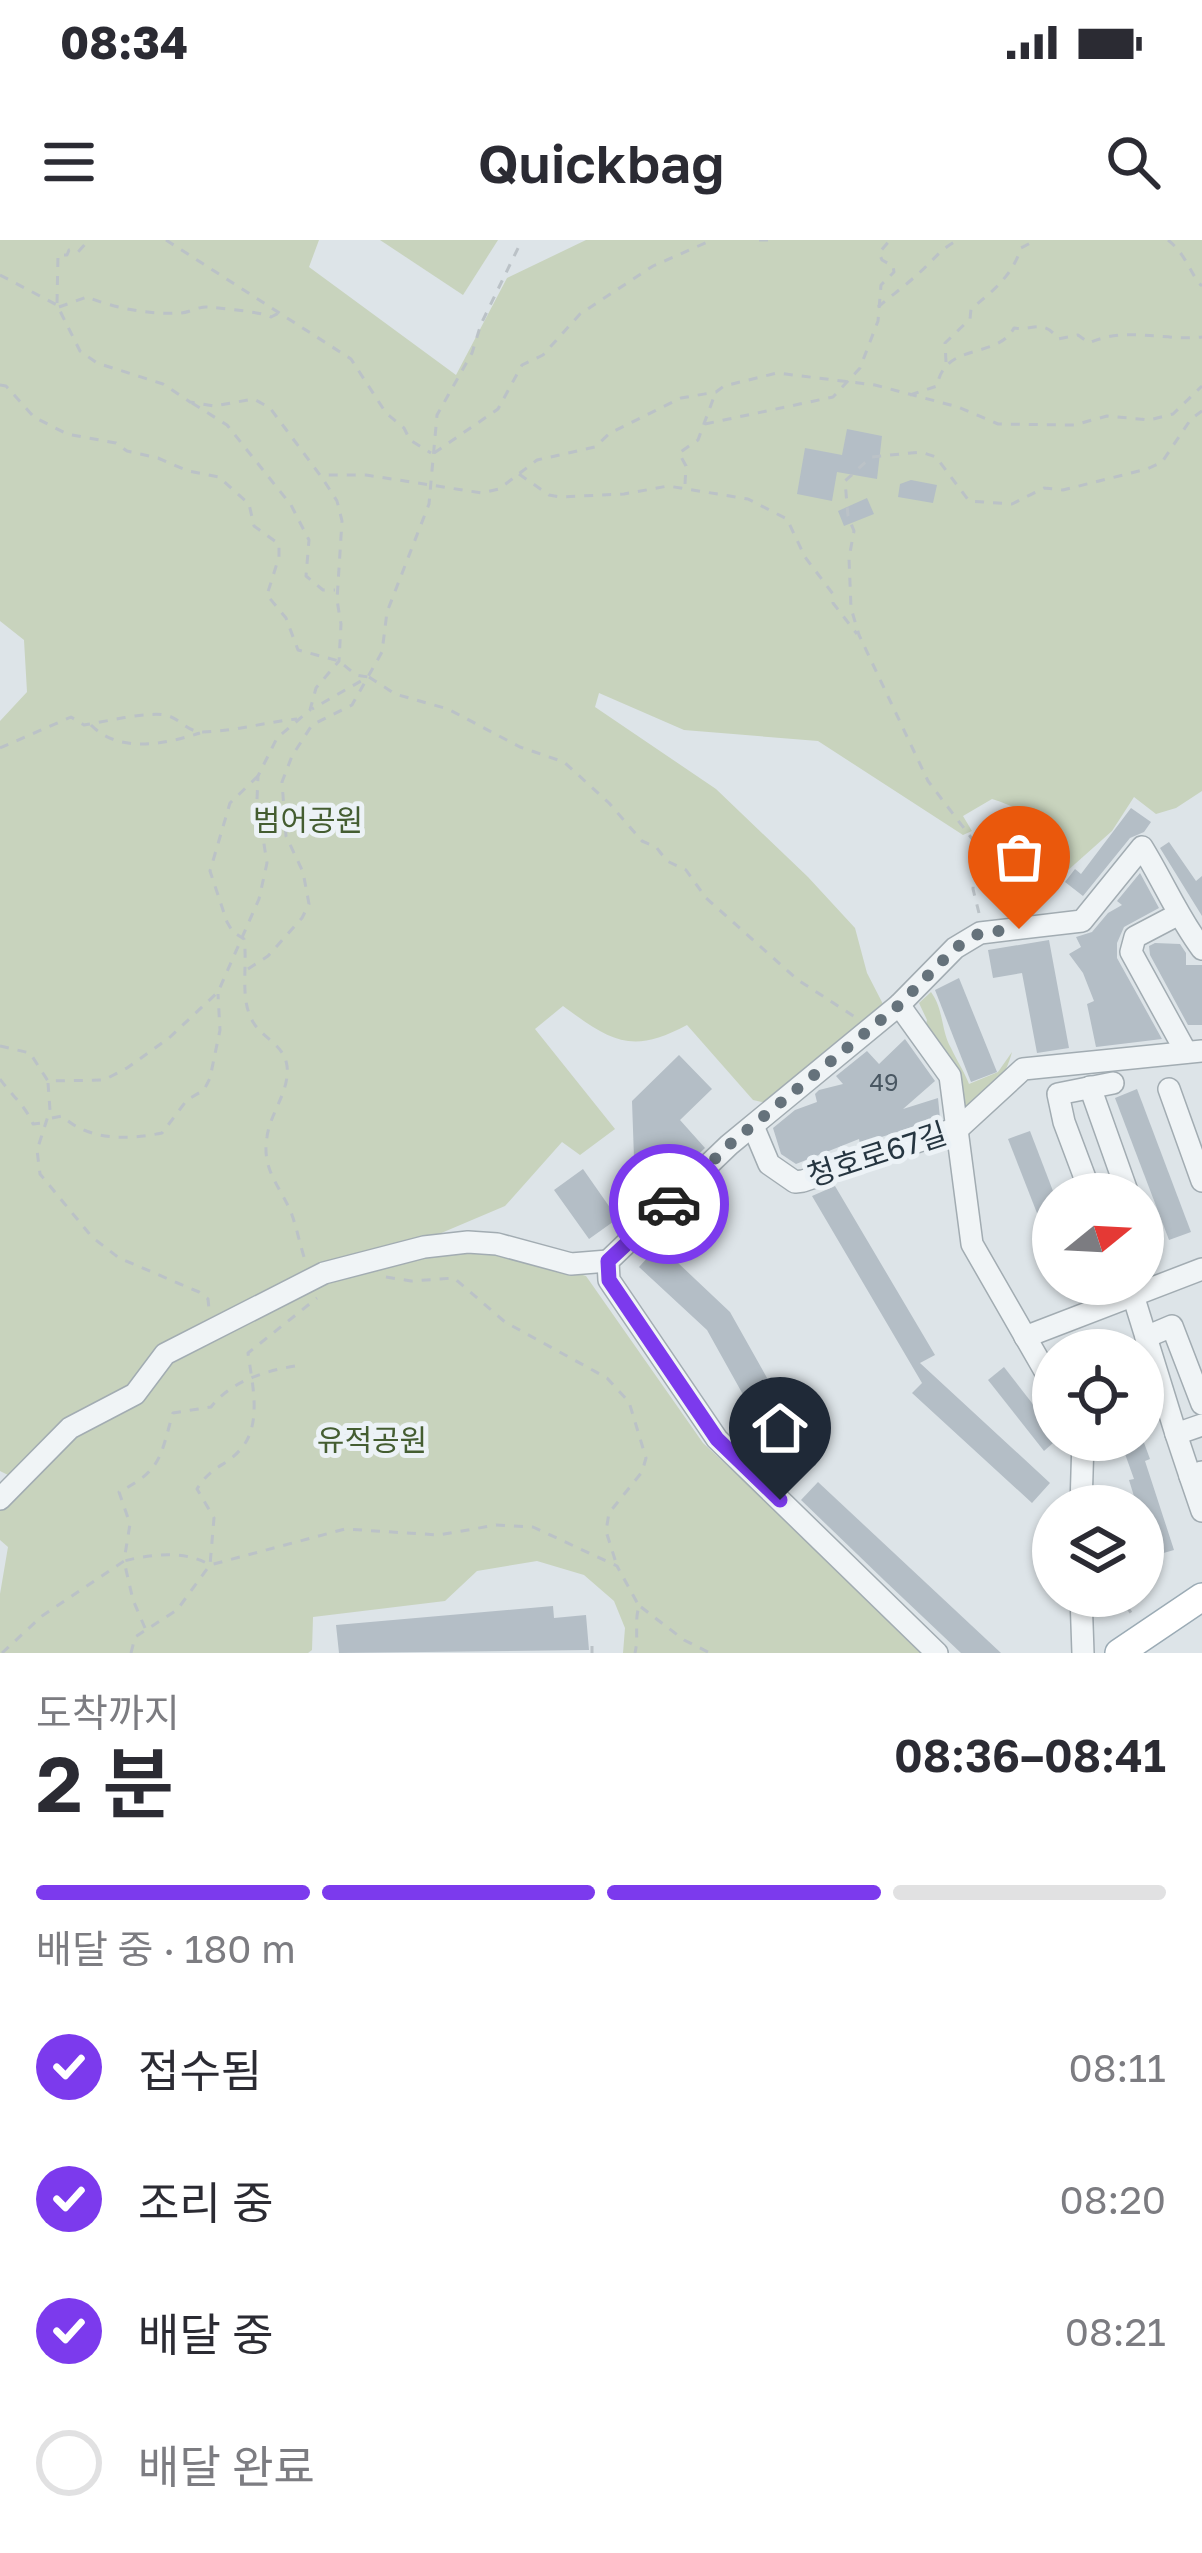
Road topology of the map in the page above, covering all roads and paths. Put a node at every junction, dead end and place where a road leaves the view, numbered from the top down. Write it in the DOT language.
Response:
graph roads {
  1 [pos="89,240"];
  2 [pos="166,240"];
  3 [pos="522,240"];
  4 [pos="712,240"];
  5 [pos="759,240"];
  6 [pos="768,240"];
  7 [pos="890,240"];
  8 [pos="958,240"];
  9 [pos="1036,240"];
  10 [pos="1168,240"];
  11 [pos="73,241"];
  12 [pos="69,250"];
  13 [pos="0,275"];
  14 [pos="1202,286"];
  15 [pos="58,306"];
  16 [pos="877,307"];
  17 [pos="280,313"];
  18 [pos="1202,337"];
  19 [pos="947,363"];
  20 [pos="846,381"];
  21 [pos="0,385"];
  22 [pos="1202,386"];
  23 [pos="716,392"];
  24 [pos="909,396"];
  25 [pos="190,401"];
  26 [pos="1202,411"];
  27 [pos="705,424"];
  28 [pos="433,454"];
  29 [pos="518,474"];
  30 [pos="320,475"];
  31 [pos="432,483"];
  32 [pos="685,488"];
  33 [pos="338,590"];
  34 [pos="859,634"];
  35 [pos="339,662"];
  36 [pos="368,677"];
  37 [pos="310,710"];
  38 [pos="297,718"];
  39 [pos="90,724"];
  40 [pos="201,732"];
  41 [pos="0,748"];
  42 [pos="258,776"];
  43 [pos="1178,915"];
  44 [pos="984,933"];
  45 [pos="241,936"];
  46 [pos="1202,949"];
  47 [pos="248,969"];
  48 [pos="218,992"];
  49 [pos="899,1005"];
  50 [pos="871,1028"];
  51 [pos="0,1046"];
  52 [pos="1194,1052"];
  53 [pos="0,1079"];
  54 [pos="48,1081"];
  55 [pos="1113,1083"];
  56 [pos="1090,1088"];
  57 [pos="1169,1089"];
  58 [pos="48,1120"];
  59 [pos="753,1126"];
  60 [pos="960,1127"];
  61 [pos="1083,1173"];
  62 [pos="1121,1173"];
  63 [pos="1202,1181"];
  64 [pos="608,1261"];
  65 [pos="1202,1269"];
  66 [pos="328,1272"];
  67 [pos="379,1276"];
  68 [pos="1164,1281"];
  69 [pos="1101,1305"];
  70 [pos="209,1316"];
  71 [pos="1164,1329"];
  72 [pos="1025,1337"];
  73 [pos="1032,1349"];
  74 [pos="301,1365"];
  75 [pos="251,1379"];
  76 [pos="1164,1395"];
  77 [pos="1202,1404"];
  78 [pos="1202,1424"];
  79 [pos="1176,1434"];
  80 [pos="1196,1474"];
  81 [pos="0,1499"];
  82 [pos="1202,1510"];
  83 [pos="124,1561"];
  84 [pos="210,1565"];
  85 [pos="617,1566"];
  86 [pos="1202,1597"];
  87 [pos="639,1606"];
  88 [pos="1082,1617"];
  89 [pos="146,1630"];
  90 [pos="2,1653"];
  91 [pos="130,1653"];
  92 [pos="635,1653"];
  93 [pos="710,1653"];
  94 [pos="937,1653"];
  95 [pos="1083,1653"];
  96 [pos="1120,1653"];
  1 -- 12 [label="path"];
  2 -- 17 [label="path"];
  3 -- 28 [label="path"];
  4 -- 28 [label="path"];
  5 -- 6 [label="path"];
  7 -- 16 [label="path"];
  8 -- 16 [label="path"];
  9 -- 19 [label="path"];
  10 -- 14 [label="path"];
  11 -- 12 [label="path"];
  12 -- 15 [label="path"];
  13 -- 15 [label="path"];
  15 -- 17 [label="path"];
  15 -- 25 [label="path"];
  16 -- 20 [label="path"];
  17 -- 28 [label="path"];
  18 -- 19 [label="path"];
  19 -- 24 [label="path"];
  20 -- 23 [label="path"];
  20 -- 24 [label="path"];
  20 -- 27 [label="path"];
  21 -- 35 [label="path"];
  22 -- 24 [label="path"];
  23 -- 27 [label="path"];
  23 -- 29 [label="path"];
  25 -- 30 [label="path"];
  25 -- 33 [label="path"];
  26 -- 34 [label="path"];
  27 -- 32 [label="path"];
  28 -- 31 [label="path"];
  29 -- 31 [label="path"];
  29 -- 32 [label="path"];
  30 -- 31 [label="path"];
  30 -- 33 [label="path"];
  31 -- 36 [label="path"];
  32 -- 34 [label="path"];
  33 -- 35 [label="path"];
  34 -- 44 [label="path"];
  35 -- 36 [label="path"];
  35 -- 37 [label="path"];
  36 -- 37 [label="path"];
  36 -- 47 [label="path"];
  36 -- 50 [label="path"];
  37 -- 38 [label="path"];
  38 -- 40 [label="path"];
  38 -- 42 [label="path"];
  39 -- 40 [label="path"];
  39 -- 40 [label="path"];
  39 -- 41 [label="path"];
  42 -- 45 [label="path"];
  42 -- 45 [label="path"];
  43 -- 44 [label="street"];
  43 -- 46 [label="street"];
  43 -- 52 [label="street"];
  44 -- 49 [label="street"];
  45 -- 47 [label="path"];
  45 -- 48 [label="path"];
  47 -- 66 [label="path"];
  48 -- 54 [label="path"];
  48 -- 58 [label="path"];
  49 -- 50 [label="street"];
  49 -- 60 [label="street"];
  50 -- 59 [label="street"];
  51 -- 54 [label="path"];
  52 -- 60 [label="street"];
  53 -- 58 [label="path"];
  54 -- 58 [label="path"];
  55 -- 56 [label="street"];
  56 -- 61 [label="street"];
  56 -- 62 [label="street"];
  57 -- 63 [label="street"];
  58 -- 70 [label="path"];
  59 -- 60 [label="street, 청호로67길"];
  59 -- 64 [label="street"];
  60 -- 72 [label="street"];
  64 -- 66 [label="street"];
  64 -- 94 [label="street"];
  65 -- 68 [label="street"];
  66 -- 75 [label="path"];
  66 -- 81 [label="street"];
  67 -- 85 [label="path"];
  69 -- 72 [label="street"];
  71 -- 77 [label="street"];
  72 -- 73 [label="street"];
  74 -- 75 [label="path"];
  75 -- 83 [label="path"];
  75 -- 84 [label="path"];
  76 -- 79 [label="street"];
  78 -- 79 [label="street"];
  79 -- 80 [label="street"];
  80 -- 82 [label="street"];
  83 -- 84 [label="path"];
  83 -- 89 [label="path"];
  83 -- 90 [label="path"];
  84 -- 85 [label="path"];
  84 -- 89 [label="path"];
  85 -- 87 [label="path"];
  86 -- 96 [label="main road"];
  87 -- 92 [label="path"];
  87 -- 93 [label="path"];
  88 -- 95 [label="street"];
  89 -- 91 [label="path"];
}
